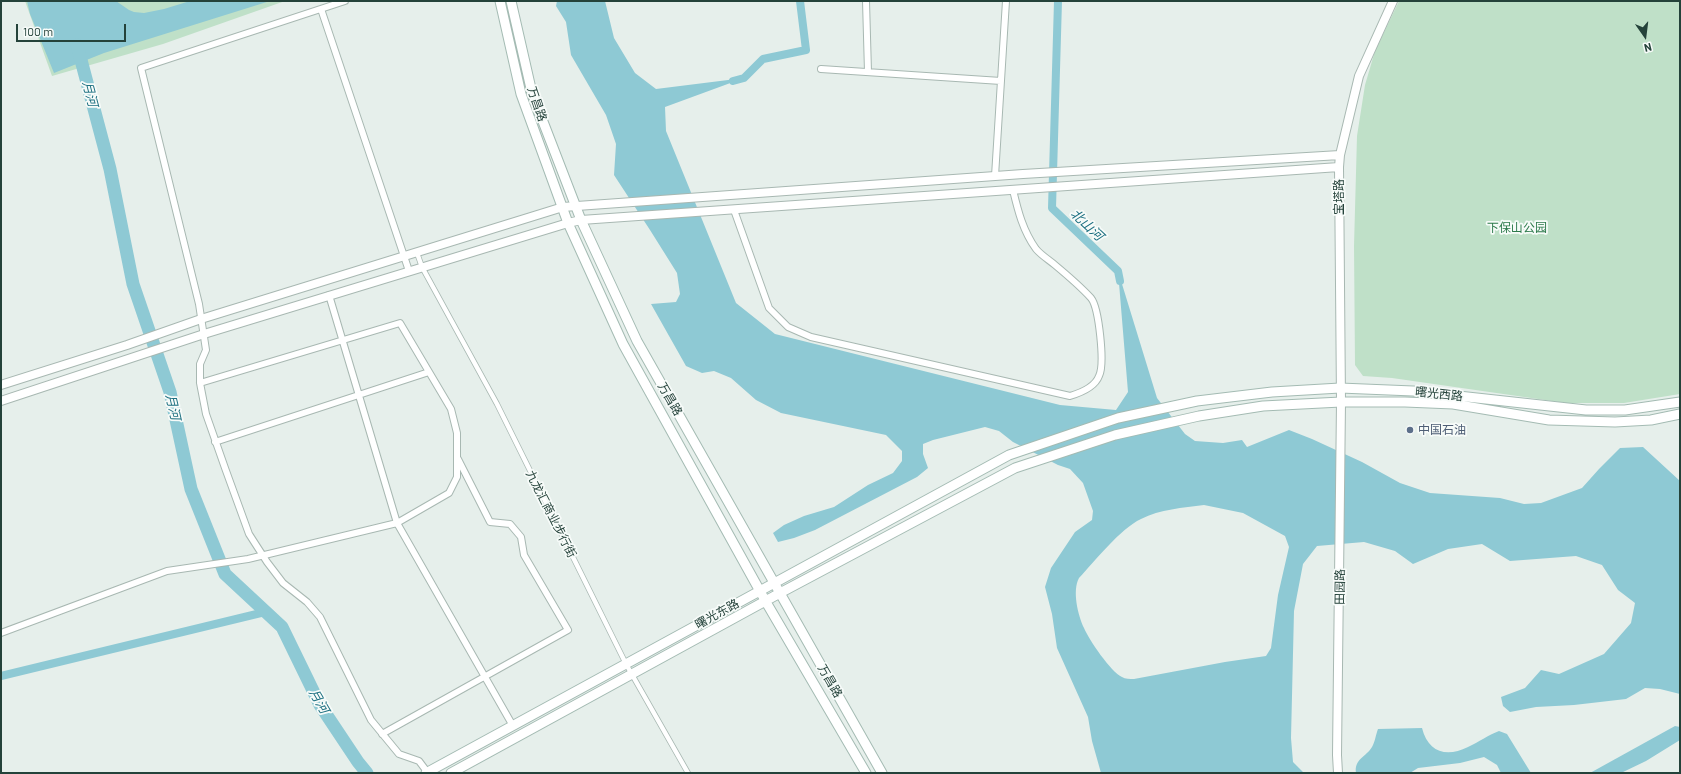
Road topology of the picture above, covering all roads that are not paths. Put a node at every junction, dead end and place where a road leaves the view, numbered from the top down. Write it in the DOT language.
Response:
graph roads {
  1 [pos="345,1"];
  2 [pos="500,1"];
  3 [pos="512,1"];
  4 [pos="866,1"];
  5 [pos="1006,1"];
  6 [pos="1393,1"];
  7 [pos="321,9"];
  8 [pos="822,69"];
  9 [pos="868,72"];
  10 [pos="1001,81"];
  11 [pos="1340,155"];
  12 [pos="1339,167"];
  13 [pos="995,176"];
  14 [pos="1013,190"];
  15 [pos="576,206"];
  16 [pos="563,207"];
  17 [pos="734,210"];
  18 [pos="580,220"];
  19 [pos="568,223"];
  20 [pos="417,253"];
  21 [pos="404,257"];
  22 [pos="422,267"];
  23 [pos="409,271"];
  24 [pos="329,295"];
  25 [pos="201,319"];
  26 [pos="204,334"];
  27 [pos="342,340"];
  28 [pos="429,372"];
  29 [pos="200,383"];
  30 [pos="1,385"];
  31 [pos="1340,388"];
  32 [pos="359,395"];
  33 [pos="1,400"];
  34 [pos="1341,402"];
  35 [pos="1680,402"];
  36 [pos="1680,414"];
  37 [pos="216,442"];
  38 [pos="1009,455"];
  39 [pos="457,458"];
  40 [pos="1015,468"];
  41 [pos="397,523"];
  42 [pos="263,556"];
  43 [pos="774,582"];
  44 [pos="760,590"];
  45 [pos="780,593"];
  46 [pos="766,602"];
  47 [pos="1,633"];
  48 [pos="626,664"];
  49 [pos="632,674"];
  50 [pos="485,677"];
  51 [pos="513,726"];
  52 [pos="382,734"];
  53 [pos="427,773"];
  54 [pos="451,773"];
  55 [pos="688,773"];
  56 [pos="866,773"];
  57 [pos="882,773"];
  58 [pos="1338,773"];
  1 -- 7 [label="street"];
  2 -- 16 [label="main road, 万昌路"];
  3 -- 15 [label="main road, 万昌路"];
  4 -- 9 [label="street"];
  5 -- 10 [label="street"];
  6 -- 11 [label="street, 宝塔路"];
  7 -- 21 [label="street"];
  7 -- 25 [label="street"];
  8 -- 9 [label="street"];
  9 -- 10 [label="street"];
  10 -- 13 [label="street"];
  11 -- 12 [label="street, 宝塔路"];
  11 -- 13 [label="street"];
  12 -- 14 [label="street"];
  12 -- 31 [label="street, 宝塔路"];
  13 -- 15 [label="street"];
  14 -- 17 [label="street"];
  14 -- 17 [label="street"];
  15 -- 16 [label="street"];
  15 -- 18 [label="main road, 万昌路"];
  16 -- 19 [label="main road, 万昌路"];
  16 -- 20 [label="street"];
  17 -- 18 [label="street"];
  18 -- 19 [label="street"];
  18 -- 43 [label="main road, 万昌路"];
  19 -- 22 [label="street"];
  19 -- 44 [label="main road, 万昌路"];
  20 -- 21 [label="street"];
  20 -- 22 [label="street, 九龙汇商业步行街"];
  21 -- 23 [label="street"];
  21 -- 25 [label="street"];
  22 -- 23 [label="street"];
  22 -- 48 [label="street, 九龙汇商业步行街"];
  23 -- 24 [label="street"];
  24 -- 26 [label="street"];
  24 -- 27 [label="street"];
  25 -- 26 [label="street"];
  25 -- 30 [label="street"];
  26 -- 29 [label="street"];
  26 -- 33 [label="street"];
  27 -- 28 [label="street"];
  27 -- 29 [label="street"];
  27 -- 32 [label="street"];
  28 -- 32 [label="street"];
  28 -- 39 [label="street"];
  29 -- 37 [label="street"];
  31 -- 34 [label="street, 宝塔路"];
  31 -- 35 [label="main road, 曙光西路"];
  31 -- 38 [label="main road, 曙光西路"];
  32 -- 37 [label="street"];
  32 -- 41 [label="street"];
  34 -- 36 [label="main road, 曙光西路"];
  34 -- 40 [label="main road, 曙光西路"];
  34 -- 58 [label="street, 田园路"];
  37 -- 42 [label="street"];
  38 -- 43 [label="main road, 曙光东路"];
  39 -- 41 [label="street"];
  39 -- 50 [label="street"];
  40 -- 45 [label="main road, 曙光东路"];
  41 -- 42 [label="street"];
  41 -- 50 [label="street"];
  42 -- 47 [label="street"];
  42 -- 52 [label="street"];
  43 -- 44 [label="main road, 曙光东路"];
  43 -- 45 [label="main road, 万昌路"];
  44 -- 46 [label="main road, 万昌路"];
  44 -- 48 [label="main road, 曙光东路"];
  45 -- 46 [label="main road, 曙光东路"];
  45 -- 57 [label="main road, 万昌路"];
  46 -- 49 [label="main road, 曙光东路"];
  46 -- 56 [label="main road, 万昌路"];
  48 -- 49 [label="street, 九龙汇商业步行街"];
  48 -- 51 [label="main road, 曙光东路"];
  49 -- 54 [label="main road, 曙光东路"];
  49 -- 55 [label="street, 九龙汇商业步行街"];
  50 -- 51 [label="street"];
  50 -- 52 [label="street"];
  51 -- 53 [label="main road, 曙光东路"];
  52 -- 53 [label="street"];
}
